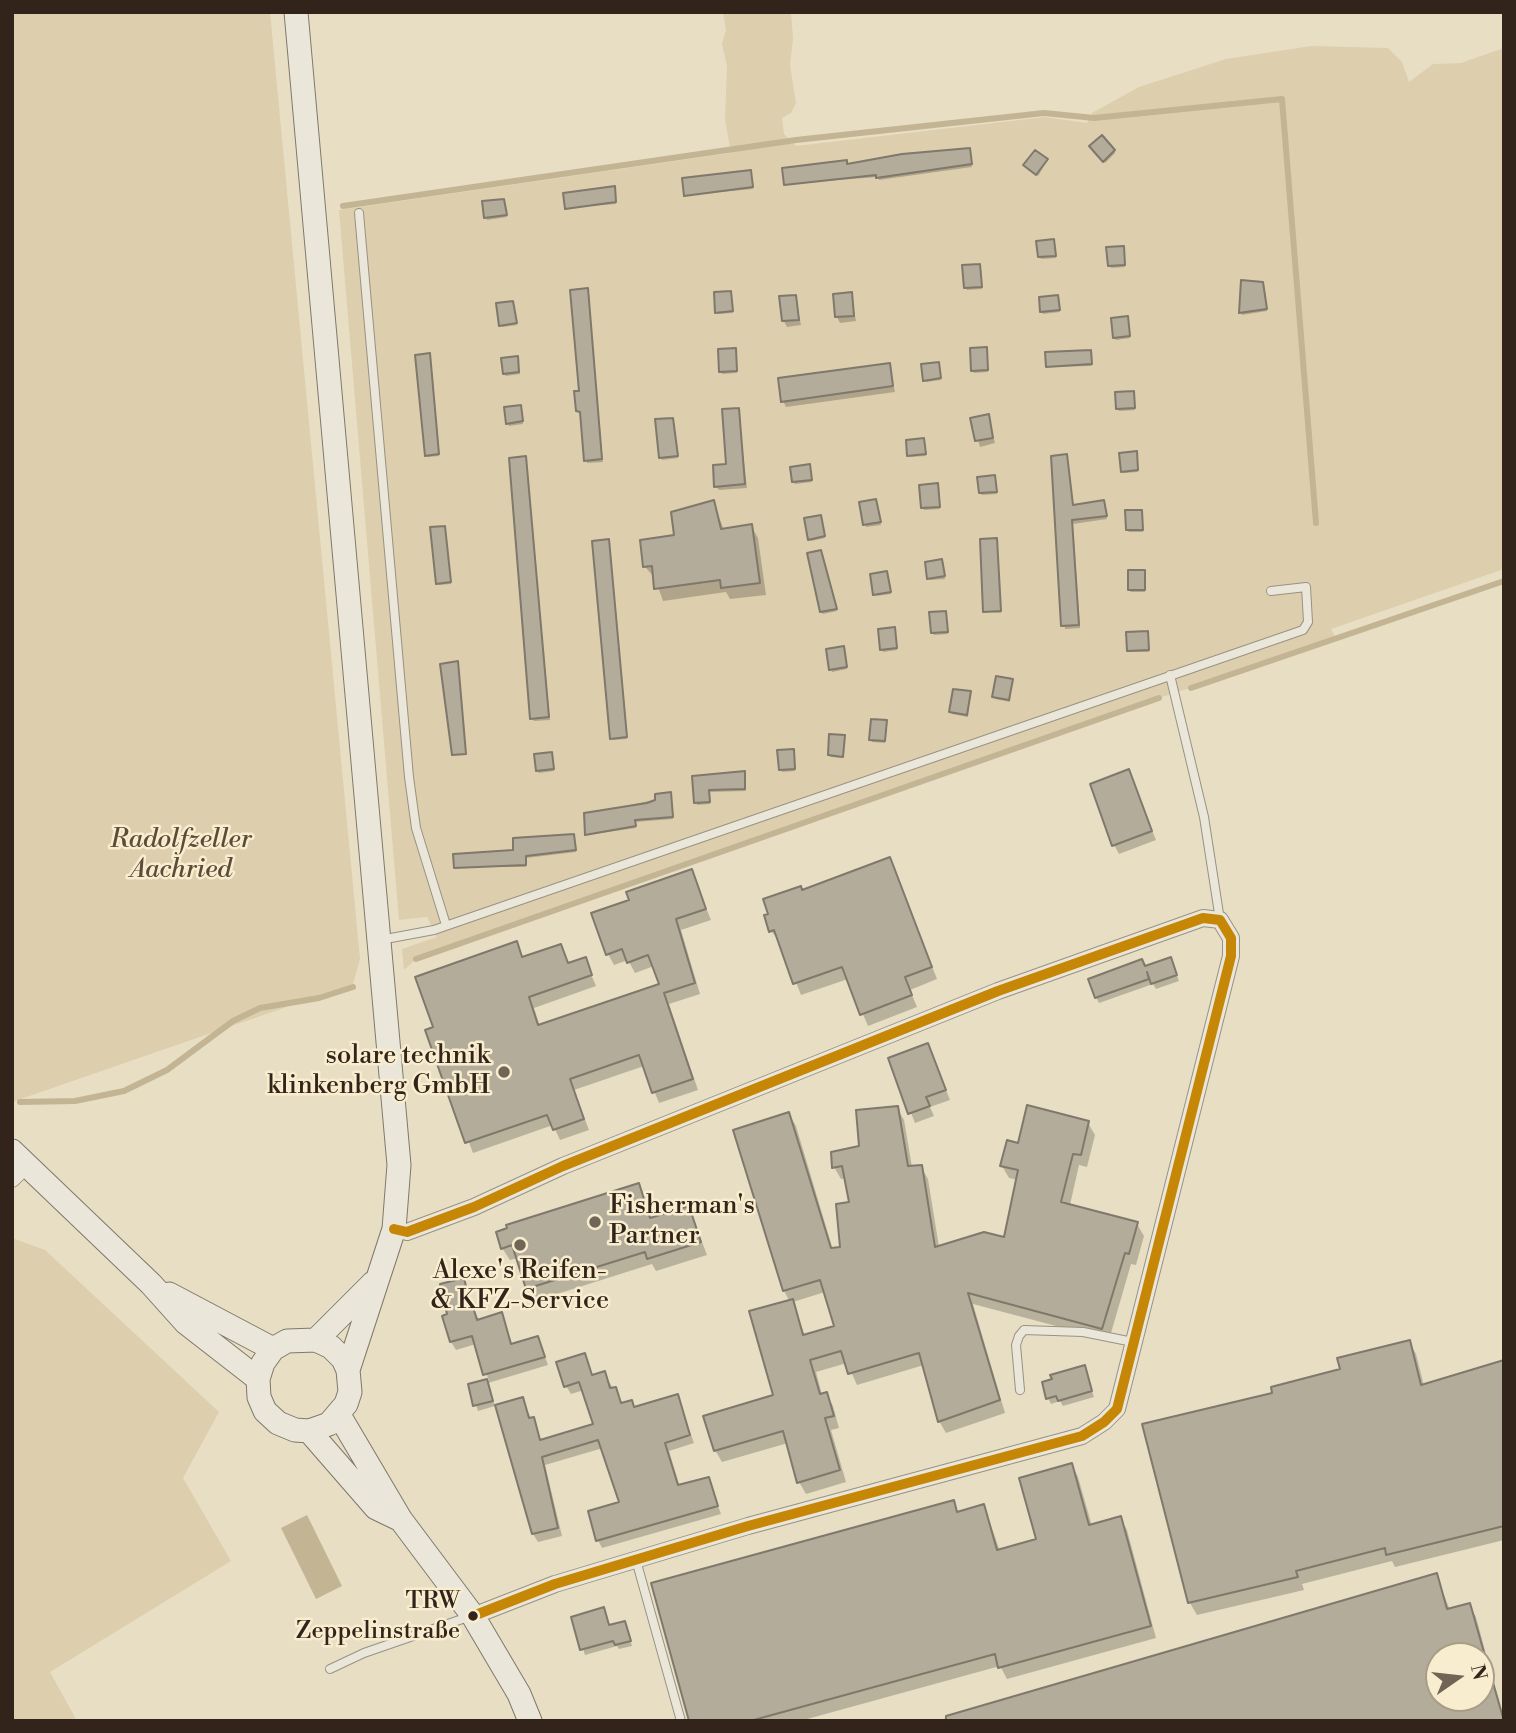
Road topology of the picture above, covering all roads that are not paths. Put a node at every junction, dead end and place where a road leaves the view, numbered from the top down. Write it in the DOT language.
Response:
graph roads {
  1 [pos="296,12"];
  2 [pos="359,213"];
  3 [pos="1271,591"];
  4 [pos="1170,675"];
  5 [pos="1220,920"];
  6 [pos="446,925"];
  7 [pos="378,940"];
  8 [pos="17,1165"];
  9 [pos="394,1229"];
  10 [pos="378,1279"];
  11 [pos="151,1284"];
  12 [pos="316,1340"];
  13 [pos="1133,1342"];
  14 [pos="273,1349"];
  15 [pos="348,1370"];
  16 [pos="258,1379"];
  17 [pos="1020,1390"];
  18 [pos="339,1415"];
  19 [pos="309,1431"];
  20 [pos="401,1520"];
  21 [pos="636,1560"];
  22 [pos="473,1616"];
  23 [pos="330,1669"];
  24 [pos="530,1721"];
  25 [pos="681,1721"];
  1 -- 7 [label="main road"];
  2 -- 6 [label="lane"];
  3 -- 4 [label="lane"];
  4 -- 5 [label="lane"];
  4 -- 6 [label="lane"];
  5 -- 9 [label="street"];
  5 -- 13 [label="street"];
  6 -- 7 [label="lane"];
  7 -- 9 [label="main road"];
  8 -- 11 [label="main road"];
  9 -- 10 [label="main road"];
  10 -- 12 [label="main road"];
  10 -- 15 [label="main road"];
  11 -- 14 [label="main road"];
  11 -- 16 [label="main road"];
  12 -- 14 [label="main road"];
  12 -- 15 [label="main road"];
  13 -- 17 [label="lane"];
  13 -- 21 [label="street"];
  14 -- 16 [label="main road"];
  15 -- 18 [label="main road"];
  16 -- 19 [label="main road"];
  18 -- 19 [label="main road"];
  18 -- 20 [label="main road"];
  19 -- 20 [label="main road"];
  20 -- 22 [label="main road"];
  21 -- 22 [label="street"];
  21 -- 25 [label="lane"];
  22 -- 23 [label="lane"];
  22 -- 24 [label="main road"];
}
